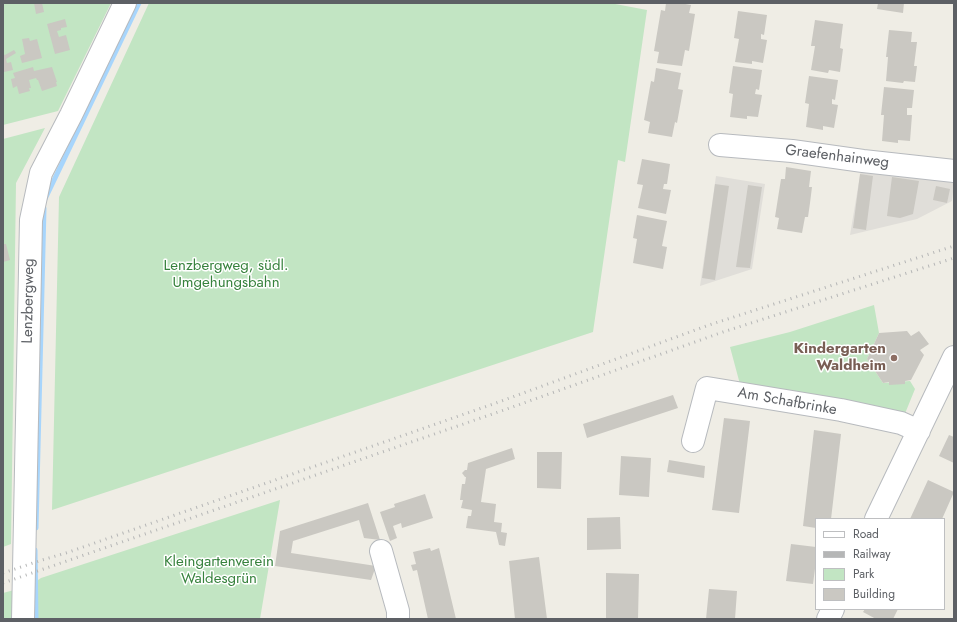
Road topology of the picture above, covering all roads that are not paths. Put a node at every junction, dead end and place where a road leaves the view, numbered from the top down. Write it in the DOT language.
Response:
graph roads {
  1 [pos="125,3"];
  2 [pos="720,145"];
  3 [pos="954,171"];
  4 [pos="954,358"];
  5 [pos="919,430"];
  6 [pos="693,441"];
  7 [pos="876,518"];
  8 [pos="381,551"];
  9 [pos="832,610"];
  10 [pos="23,619"];
  11 [pos="398,619"];
  12 [pos="828,619"];
  1 -- 10 [label="street, Lenzbergweg"];
  2 -- 3 [label="street, Graefenhainweg"];
  4 -- 5 [label="street"];
  5 -- 6 [label="street, Am Schafbrinke"];
  5 -- 7 [label="street"];
  8 -- 11 [label="street"];
  9 -- 12 [label="street"];
}
